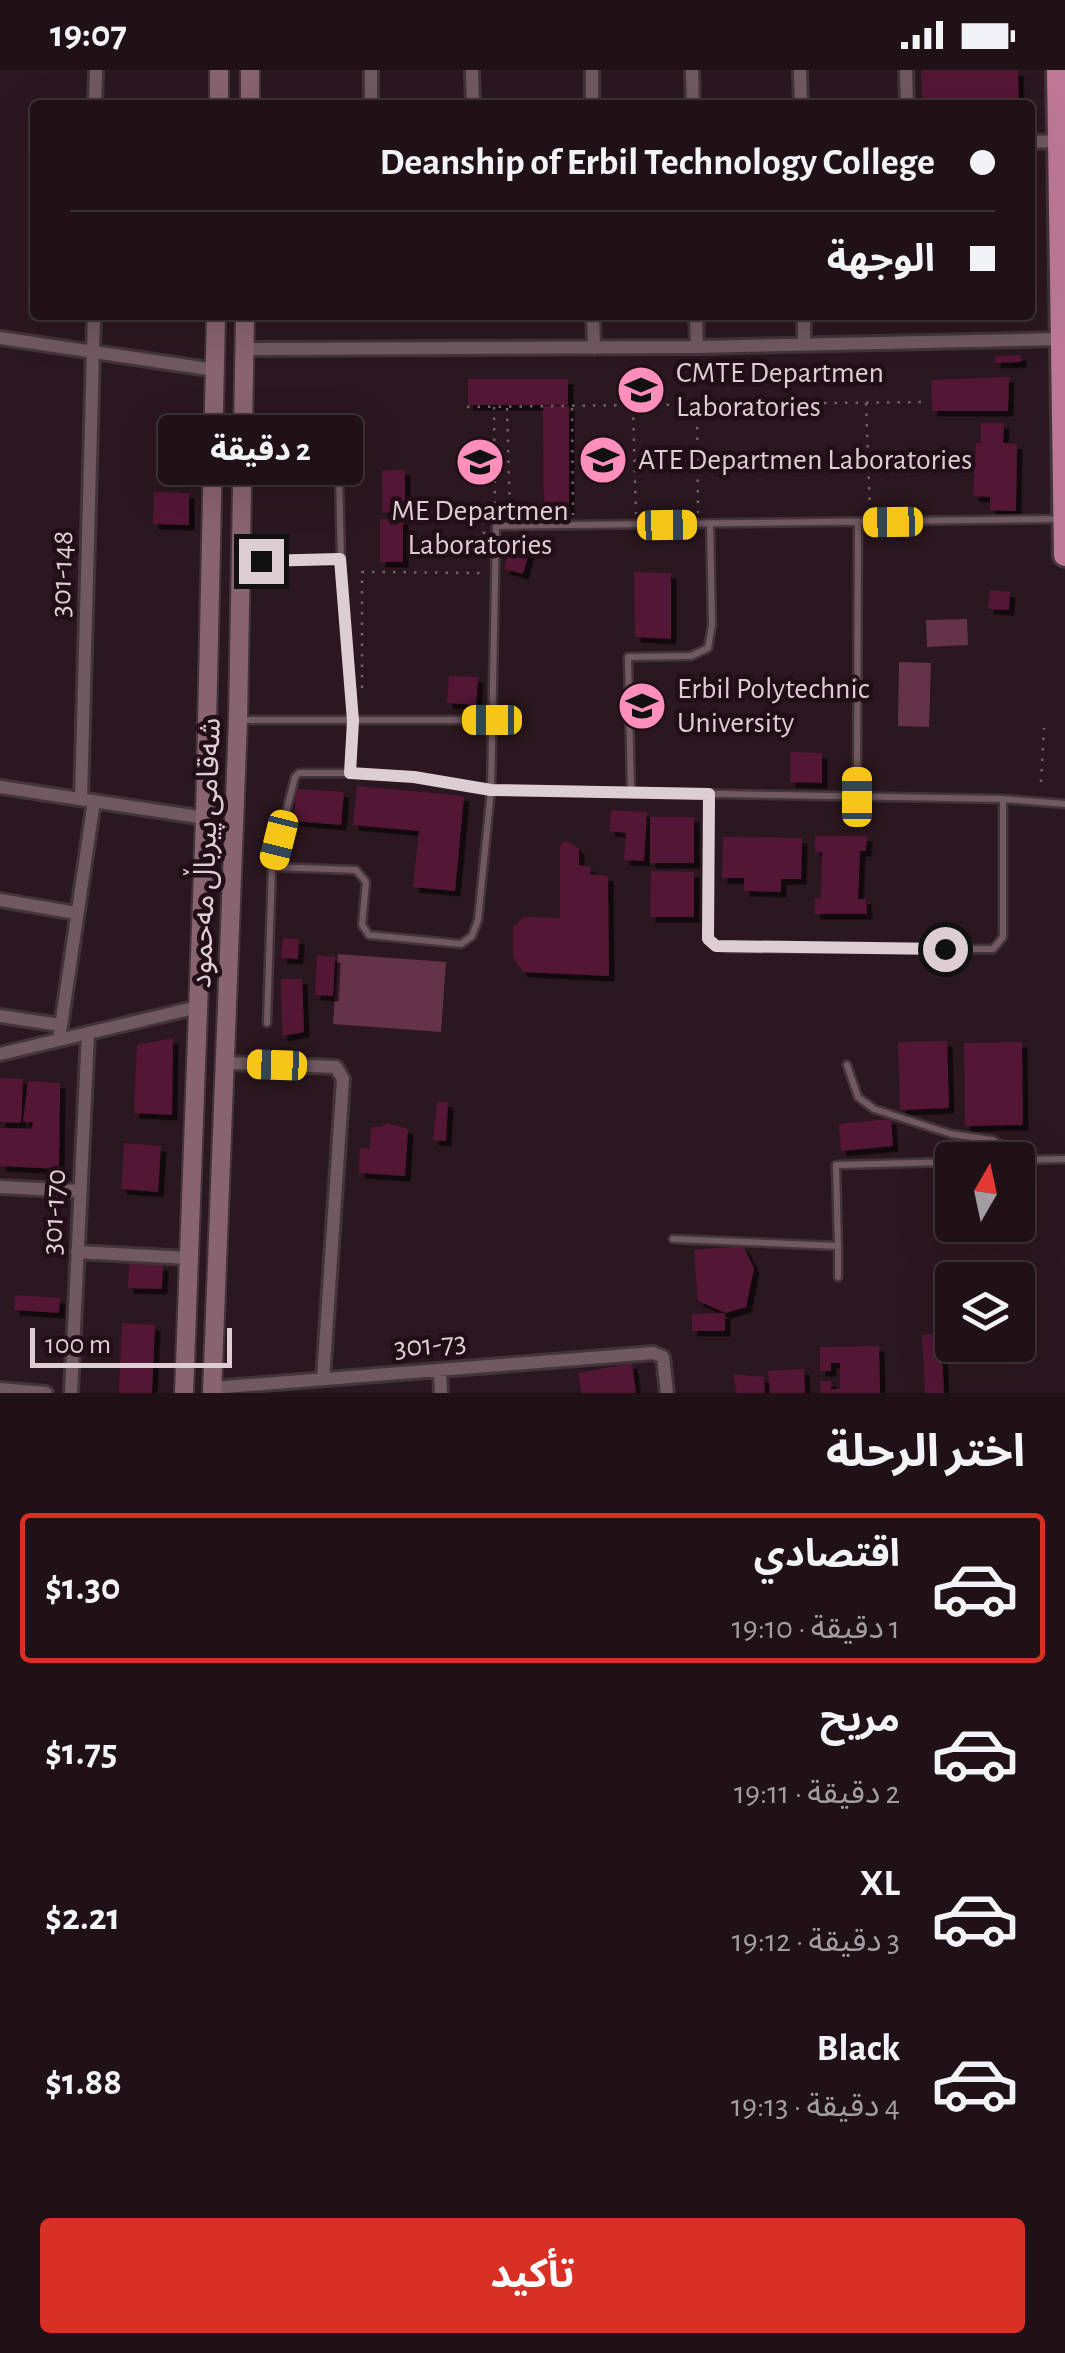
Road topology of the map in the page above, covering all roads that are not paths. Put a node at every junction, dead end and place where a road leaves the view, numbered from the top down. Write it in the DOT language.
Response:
graph roads {
  1 [pos="96,70"];
  2 [pos="219,70"];
  3 [pos="250,70"];
  4 [pos="371,70"];
  5 [pos="472,70"];
  6 [pos="592,70"];
  7 [pos="692,70"];
  8 [pos="800,70"];
  9 [pos="906,70"];
  10 [pos="1058,70"];
  11 [pos="1062,97"];
  12 [pos="95,100"];
  13 [pos="219,100"];
  14 [pos="250,100"];
  15 [pos="371,100"];
  16 [pos="473,100"];
  17 [pos="592,100"];
  18 [pos="692,100"];
  19 [pos="801,100"];
  20 [pos="907,100"];
  21 [pos="1059,141"];
  22 [pos="1035,142"];
  23 [pos="94,320"];
  24 [pos="216,320"];
  25 [pos="244,320"];
  26 [pos="593,320"];
  27 [pos="696,320"];
  28 [pos="804,320"];
  29 [pos="0,338"];
  30 [pos="1062,339"];
  31 [pos="804,344"];
  32 [pos="696,347"];
  33 [pos="594,348"];
  34 [pos="244,349"];
  35 [pos="94,351"];
  36 [pos="215,370"];
  37 [pos="338,436"];
  38 [pos="212,514"];
  39 [pos="239,515"];
  40 [pos="1064,519"];
  41 [pos="858,522"];
  42 [pos="710,524"];
  43 [pos="1065,555"];
  44 [pos="340,559"];
  45 [pos="238,561"];
  46 [pos="238,720"];
  47 [pos="492,720"];
  48 [pos="353,721"];
  49 [pos="350,773"];
  50 [pos="0,786"];
  51 [pos="491,790"];
  52 [pos="631,792"];
  53 [pos="709,794"];
  54 [pos="857,797"];
  55 [pos="1002,799"];
  56 [pos="87,800"];
  57 [pos="1065,804"];
  58 [pos="205,818"];
  59 [pos="272,868"];
  60 [pos="0,900"];
  61 [pos="76,913"];
  62 [pos="198,1008"];
  63 [pos="0,1016"];
  64 [pos="267,1023"];
  65 [pos="59,1032"];
  66 [pos="88,1033"];
  67 [pos="0,1054"];
  68 [pos="227,1063"];
  69 [pos="847,1065"];
  70 [pos="996,1142"];
  71 [pos="1065,1158"];
  72 [pos="1035,1159"];
  73 [pos="935,1162"];
  74 [pos="0,1187"];
  75 [pos="80,1191"];
  76 [pos="673,1239"];
  77 [pos="838,1246"];
  78 [pos="77,1252"];
  79 [pos="188,1258"];
  80 [pos="838,1276"];
  81 [pos="440,1370"];
  82 [pos="323,1379"];
  83 [pos="0,1389"];
  84 [pos="212,1391"];
  85 [pos="46,1393"];
  86 [pos="70,1393"];
  87 [pos="184,1393"];
  88 [pos="441,1393"];
  89 [pos="667,1393"];
  1 -- 12 [label="street"];
  2 -- 13 [label="main road"];
  3 -- 14 [label="main road"];
  4 -- 15 [label="street"];
  5 -- 16 [label="street"];
  6 -- 17 [label="street"];
  7 -- 18 [label="street"];
  8 -- 19 [label="street"];
  9 -- 20 [label="street"];
  10 -- 11 [label="highway"];
  11 -- 21 [label="highway"];
  21 -- 22 [label="street"];
  21 -- 30 [label="highway"];
  23 -- 35 [label="street, 301-148"];
  24 -- 36 [label="main road, شەقامی پیرباڵ مەحمود"];
  25 -- 34 [label="main road, شەقامی پیرباڵ مەحمود"];
  26 -- 33 [label="street"];
  27 -- 32 [label="street"];
  28 -- 31 [label="street"];
  29 -- 35 [label="street"];
  30 -- 31 [label="street"];
  30 -- 40 [label="highway"];
  31 -- 32 [label="street"];
  32 -- 33 [label="street"];
  33 -- 34 [label="street"];
  34 -- 39 [label="main road, شەقامی پیرباڵ مەحمود"];
  35 -- 36 [label="street"];
  35 -- 56 [label="street, 301-148"];
  36 -- 38 [label="main road, شەقامی پیرباڵ مەحمود"];
  37 -- 44 [label="lane"];
  38 -- 39 [label="main road"];
  38 -- 58 [label="main road, شەقامی پیرباڵ مەحمود"];
  39 -- 45 [label="main road, شەقامی پیرباڵ مەحمود"];
  40 -- 41 [label="lane"];
  40 -- 43 [label="highway"];
  41 -- 42 [label="lane"];
  41 -- 54 [label="lane"];
  42 -- 47 [label="lane"];
  42 -- 52 [label="lane"];
  44 -- 45 [label="lane"];
  44 -- 48 [label="lane"];
  45 -- 46 [label="main road, شەقامی پیرباڵ مەحمود"];
  46 -- 48 [label="lane"];
  46 -- 68 [label="main road, شەقامی پیرباڵ مەحمود"];
  47 -- 48 [label="lane"];
  47 -- 51 [label="lane"];
  48 -- 49 [label="lane"];
  49 -- 51 [label="lane"];
  49 -- 59 [label="lane"];
  50 -- 56 [label="street"];
  51 -- 52 [label="lane"];
  51 -- 59 [label="lane"];
  52 -- 53 [label="lane"];
  53 -- 54 [label="lane"];
  53 -- 55 [label="lane"];
  54 -- 55 [label="lane"];
  55 -- 57 [label="lane"];
  56 -- 58 [label="street"];
  56 -- 61 [label="street, 301-148"];
  58 -- 62 [label="main road, شەقامی پیرباڵ مەحمود"];
  59 -- 64 [label="lane"];
  60 -- 61 [label="street"];
  61 -- 65 [label="street, 301-148"];
  62 -- 66 [label="street"];
  62 -- 79 [label="main road, شەقامی پیرباڵ مەحمود"];
  63 -- 65 [label="street"];
  65 -- 66 [label="street"];
  65 -- 67 [label="street"];
  66 -- 75 [label="street, 301-170"];
  68 -- 82 [label="street"];
  68 -- 84 [label="main road, شەقامی پیرباڵ مەحمود"];
  69 -- 70 [label="lane"];
  71 -- 72 [label="lane"];
  73 -- 77 [label="lane"];
  74 -- 75 [label="street"];
  75 -- 78 [label="street, 301-170"];
  76 -- 77 [label="lane"];
  77 -- 80 [label="lane"];
  78 -- 79 [label="street"];
  78 -- 86 [label="street, 301-170"];
  79 -- 87 [label="main road, شەقامی پیرباڵ مەحمود"];
  81 -- 82 [label="street, 301-73"];
  81 -- 88 [label="street"];
  81 -- 89 [label="street, 301-73"];
  82 -- 84 [label="street, 301-73"];
  83 -- 85 [label="street"];
}
